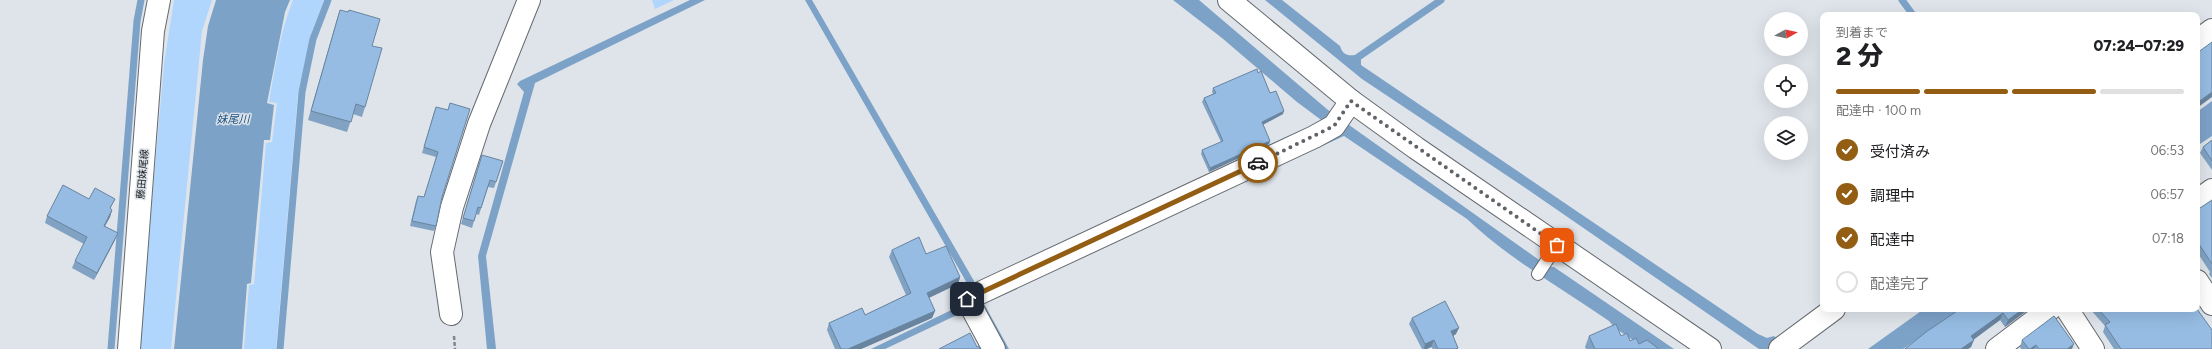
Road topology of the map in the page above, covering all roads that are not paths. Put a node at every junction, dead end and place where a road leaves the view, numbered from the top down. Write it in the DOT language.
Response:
graph roads {
  1 [pos="159,0"];
  2 [pos="529,0"];
  3 [pos="1229,0"];
  4 [pos="2212,30"];
  5 [pos="2200,39"];
  6 [pos="1341,115"];
  7 [pos="2212,190"];
  8 [pos="2200,198"];
  9 [pos="1552,252"];
  10 [pos="1538,274"];
  11 [pos="2200,286"];
  12 [pos="2212,304"];
  13 [pos="1830,312"];
  14 [pos="2046,312"];
  15 [pos="2069,312"];
  16 [pos="451,314"];
  17 [pos="1784,346"];
  18 [pos="129,349"];
  19 [pos="994,349"];
  20 [pos="1710,349"];
  21 [pos="1997,349"];
  22 [pos="2093,349"];
  1 -- 18 [label="street, 藤田妹尾線"];
  2 -- 16 [label="street"];
  3 -- 6 [label="street"];
  4 -- 5 [label="street"];
  6 -- 9 [label="street"];
  6 -- 19 [label="street"];
  7 -- 8 [label="street"];
  9 -- 10 [label="lane"];
  9 -- 20 [label="street"];
  11 -- 12 [label="street"];
  13 -- 17 [label="street"];
  14 -- 21 [label="street"];
  15 -- 22 [label="street"];
}
